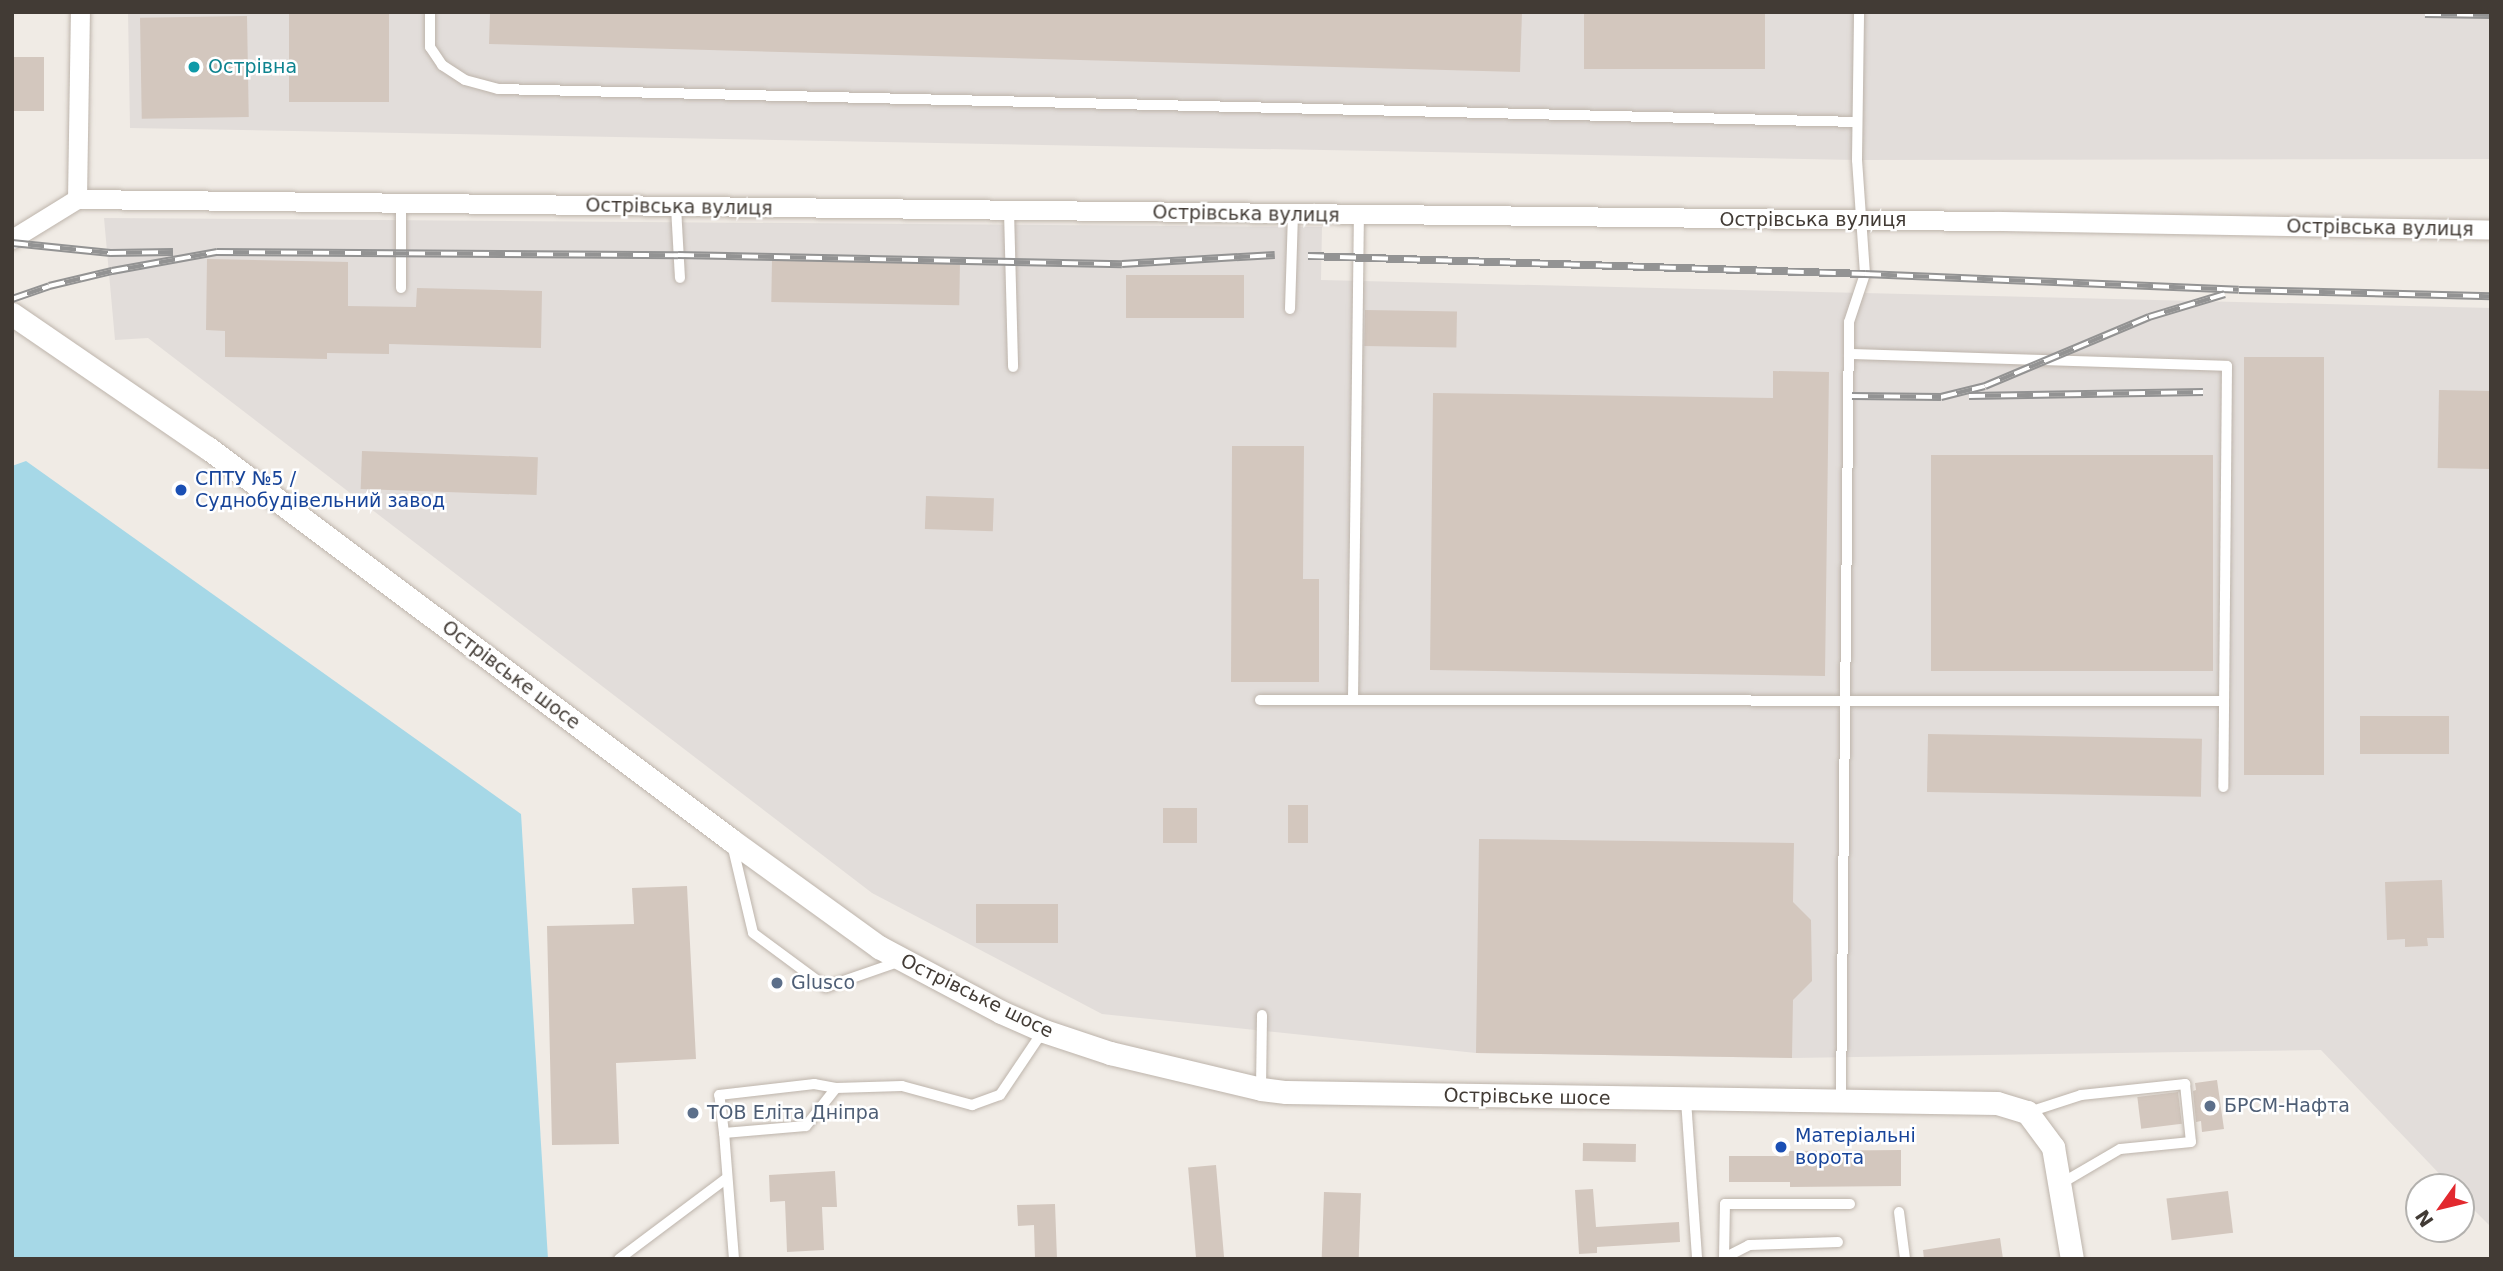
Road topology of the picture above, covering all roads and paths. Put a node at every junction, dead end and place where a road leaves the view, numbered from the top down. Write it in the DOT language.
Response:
graph roads {
  1 [pos="80,12"];
  2 [pos="430,12"];
  3 [pos="1859,12"];
  4 [pos="1857,122"];
  5 [pos="77,199"];
  6 [pos="401,203"];
  7 [pos="677,207"];
  8 [pos="1009,211"];
  9 [pos="1293,215"];
  10 [pos="1359,216"];
  11 [pos="1860,220"];
  12 [pos="2491,230"];
  13 [pos="12,239"];
  14 [pos="680,278"];
  15 [pos="401,288"];
  16 [pos="1290,309"];
  17 [pos="12,314"];
  18 [pos="1849,354"];
  19 [pos="1013,367"];
  20 [pos="1260,700"];
  21 [pos="1353,700"];
  22 [pos="1846,701"];
  23 [pos="2223,701"];
  24 [pos="2223,787"];
  25 [pos="731,840"];
  26 [pos="903,961"];
  27 [pos="1262,1015"];
  28 [pos="1044,1031"];
  29 [pos="836,1088"];
  30 [pos="1261,1090"];
  31 [pos="1685,1100"];
  32 [pos="1841,1102"];
  33 [pos="2027,1112"];
  34 [pos="724,1133"];
  35 [pos="727,1178"];
  36 [pos="2060,1185"];
  37 [pos="1850,1204"];
  38 [pos="1899,1212"];
  39 [pos="1838,1242"];
  40 [pos="1724,1258"];
  41 [pos="619,1259"];
  42 [pos="734,1259"];
  43 [pos="1698,1259"];
  44 [pos="1905,1259"];
  45 [pos="2072,1259"];
  1 -- 5 [label="street"];
  2 -- 4 [label="lane"];
  3 -- 4 [label="lane"];
  4 -- 11 [label="lane"];
  5 -- 6 [label="street, Острівська вулиця"];
  5 -- 13 [label="street"];
  6 -- 7 [label="street, Острівська вулиця"];
  6 -- 15 [label="lane"];
  7 -- 8 [label="street, Острівська вулиця"];
  7 -- 14 [label="lane"];
  8 -- 9 [label="street, Острівська вулиця"];
  8 -- 19 [label="lane"];
  9 -- 10 [label="street, Острівська вулиця"];
  9 -- 16 [label="lane"];
  10 -- 11 [label="street, Острівська вулиця"];
  10 -- 21 [label="lane"];
  11 -- 12 [label="street, Острівська вулиця"];
  11 -- 18 [label="lane"];
  17 -- 25 [label="street, Острівське шосе"];
  18 -- 22 [label="lane"];
  18 -- 23 [label="lane"];
  20 -- 21 [label="lane"];
  21 -- 22 [label="lane"];
  22 -- 23 [label="lane"];
  22 -- 32 [label="lane"];
  23 -- 24 [label="lane"];
  25 -- 26 [label="street, Острівське шосе"];
  25 -- 26 [label="lane"];
  26 -- 28 [label="street, Острівське шосе"];
  27 -- 30 [label="lane"];
  28 -- 29 [label="lane"];
  28 -- 30 [label="street, Острівське шосе"];
  29 -- 34 [label="lane"];
  29 -- 34 [label="lane"];
  30 -- 31 [label="street, Острівське шосе"];
  31 -- 32 [label="street, Острівське шосе"];
  31 -- 43 [label="lane"];
  32 -- 33 [label="street, Острівське шосе"];
  33 -- 36 [label="street"];
  33 -- 36 [label="lane"];
  34 -- 35 [label="lane"];
  35 -- 41 [label="lane"];
  35 -- 42 [label="lane"];
  36 -- 45 [label="street"];
  37 -- 40 [label="lane"];
  38 -- 44 [label="lane"];
  39 -- 40 [label="lane"];
}
